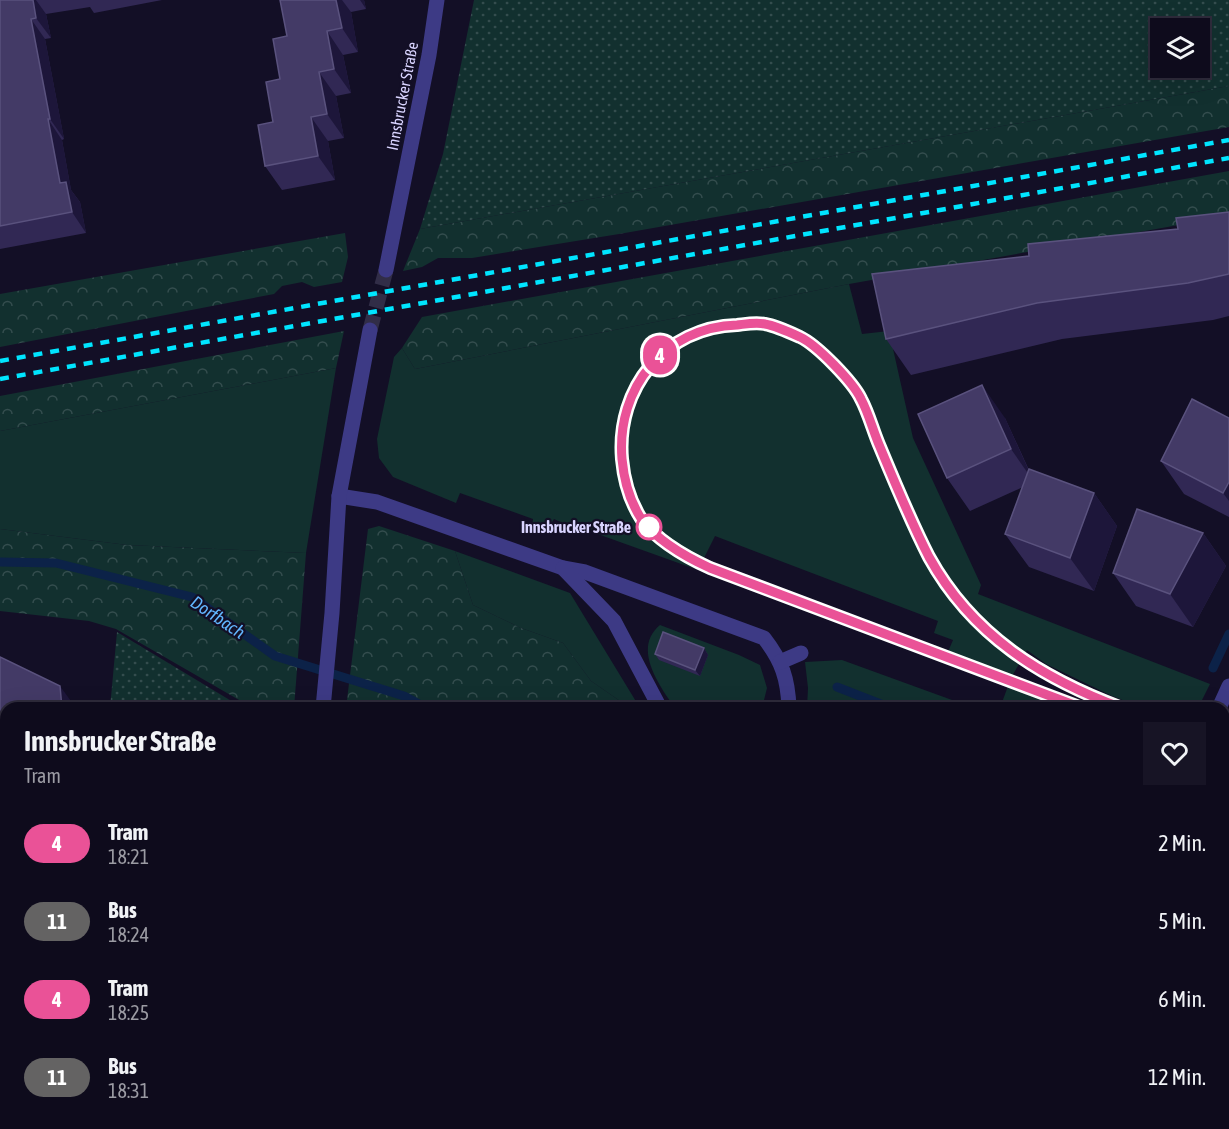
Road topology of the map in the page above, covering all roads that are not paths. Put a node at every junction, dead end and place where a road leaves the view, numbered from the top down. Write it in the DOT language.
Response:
graph roads {
  1 [pos="437,0"];
  2 [pos="386,270"];
  3 [pos="370,330"];
  4 [pos="339,496"];
  5 [pos="563,568"];
  6 [pos="801,653"];
  7 [pos="780,662"];
  8 [pos="1229,686"];
  9 [pos="324,702"];
  10 [pos="657,702"];
  11 [pos="789,702"];
  12 [pos="1222,702"];
  1 -- 2 [label="street, Innsbrucker Straße"];
  3 -- 4 [label="street"];
  4 -- 5 [label="street"];
  4 -- 9 [label="street"];
  5 -- 7 [label="street"];
  5 -- 10 [label="street"];
  6 -- 7 [label="street"];
  7 -- 11 [label="street"];
  8 -- 12 [label="street"];
}
